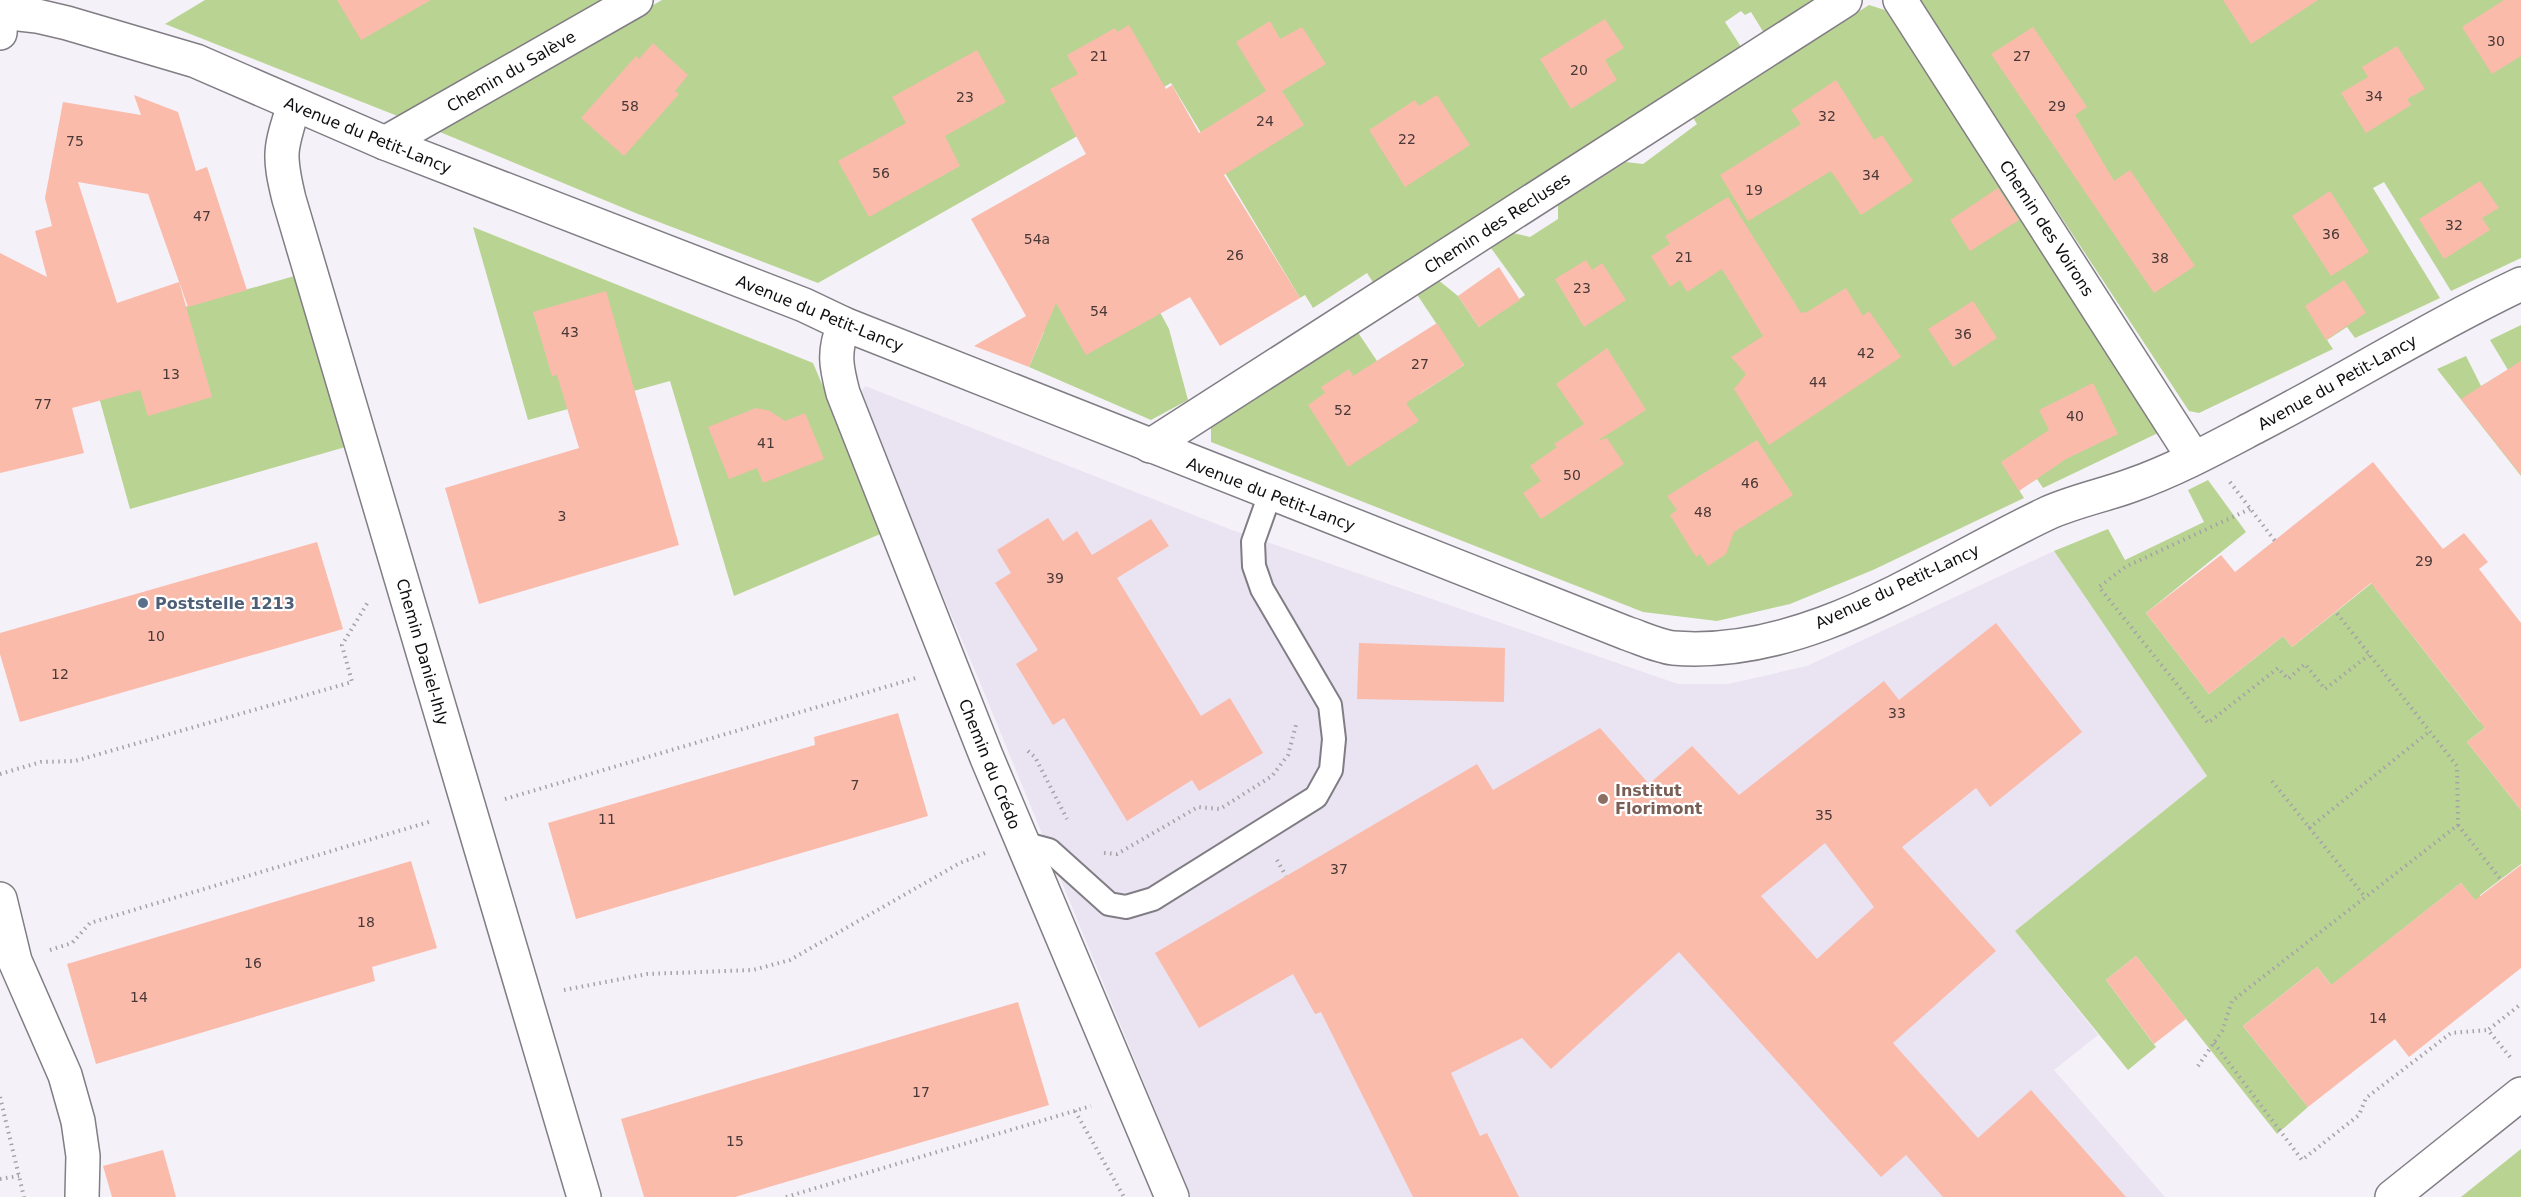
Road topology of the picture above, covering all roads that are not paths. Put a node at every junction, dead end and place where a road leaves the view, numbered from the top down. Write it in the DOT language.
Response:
graph roads {
  1 [pos="636,0"];
  2 [pos="1845,0"];
  3 [pos="1900,0"];
  4 [pos="1,15"];
  5 [pos="294,105"];
  6 [pos="385,143"];
  7 [pos="2521,284"];
  8 [pos="844,324"];
  9 [pos="1149,446"];
  10 [pos="2193,457"];
  11 [pos="1270,494"];
  12 [pos="1023,843"];
  13 [pos="0,899"];
  14 [pos="2521,1094"];
  15 [pos="82,1197"];
  16 [pos="584,1197"];
  17 [pos="1172,1197"];
  18 [pos="2392,1197"];
  1 -- 6 [label="street, Chemin du Salève"];
  2 -- 9 [label="street, Chemin des Recluses"];
  3 -- 10 [label="street, Chemin des Voirons"];
  4 -- 5 [label="street, Avenue du Petit-Lancy"];
  5 -- 6 [label="street, Avenue du Petit-Lancy"];
  5 -- 16 [label="street, Chemin Daniel-Ihly"];
  6 -- 8 [label="street, Avenue du Petit-Lancy"];
  7 -- 10 [label="street, Avenue du Petit-Lancy"];
  8 -- 9 [label="street, Avenue du Petit-Lancy"];
  8 -- 12 [label="street, Chemin du Crédo"];
  9 -- 11 [label="street, Avenue du Petit-Lancy"];
  10 -- 11 [label="street, Avenue du Petit-Lancy"];
  11 -- 12 [label="lane"];
  12 -- 17 [label="street, Chemin du Crédo"];
  13 -- 15 [label="street"];
  14 -- 18 [label="street"];
}
